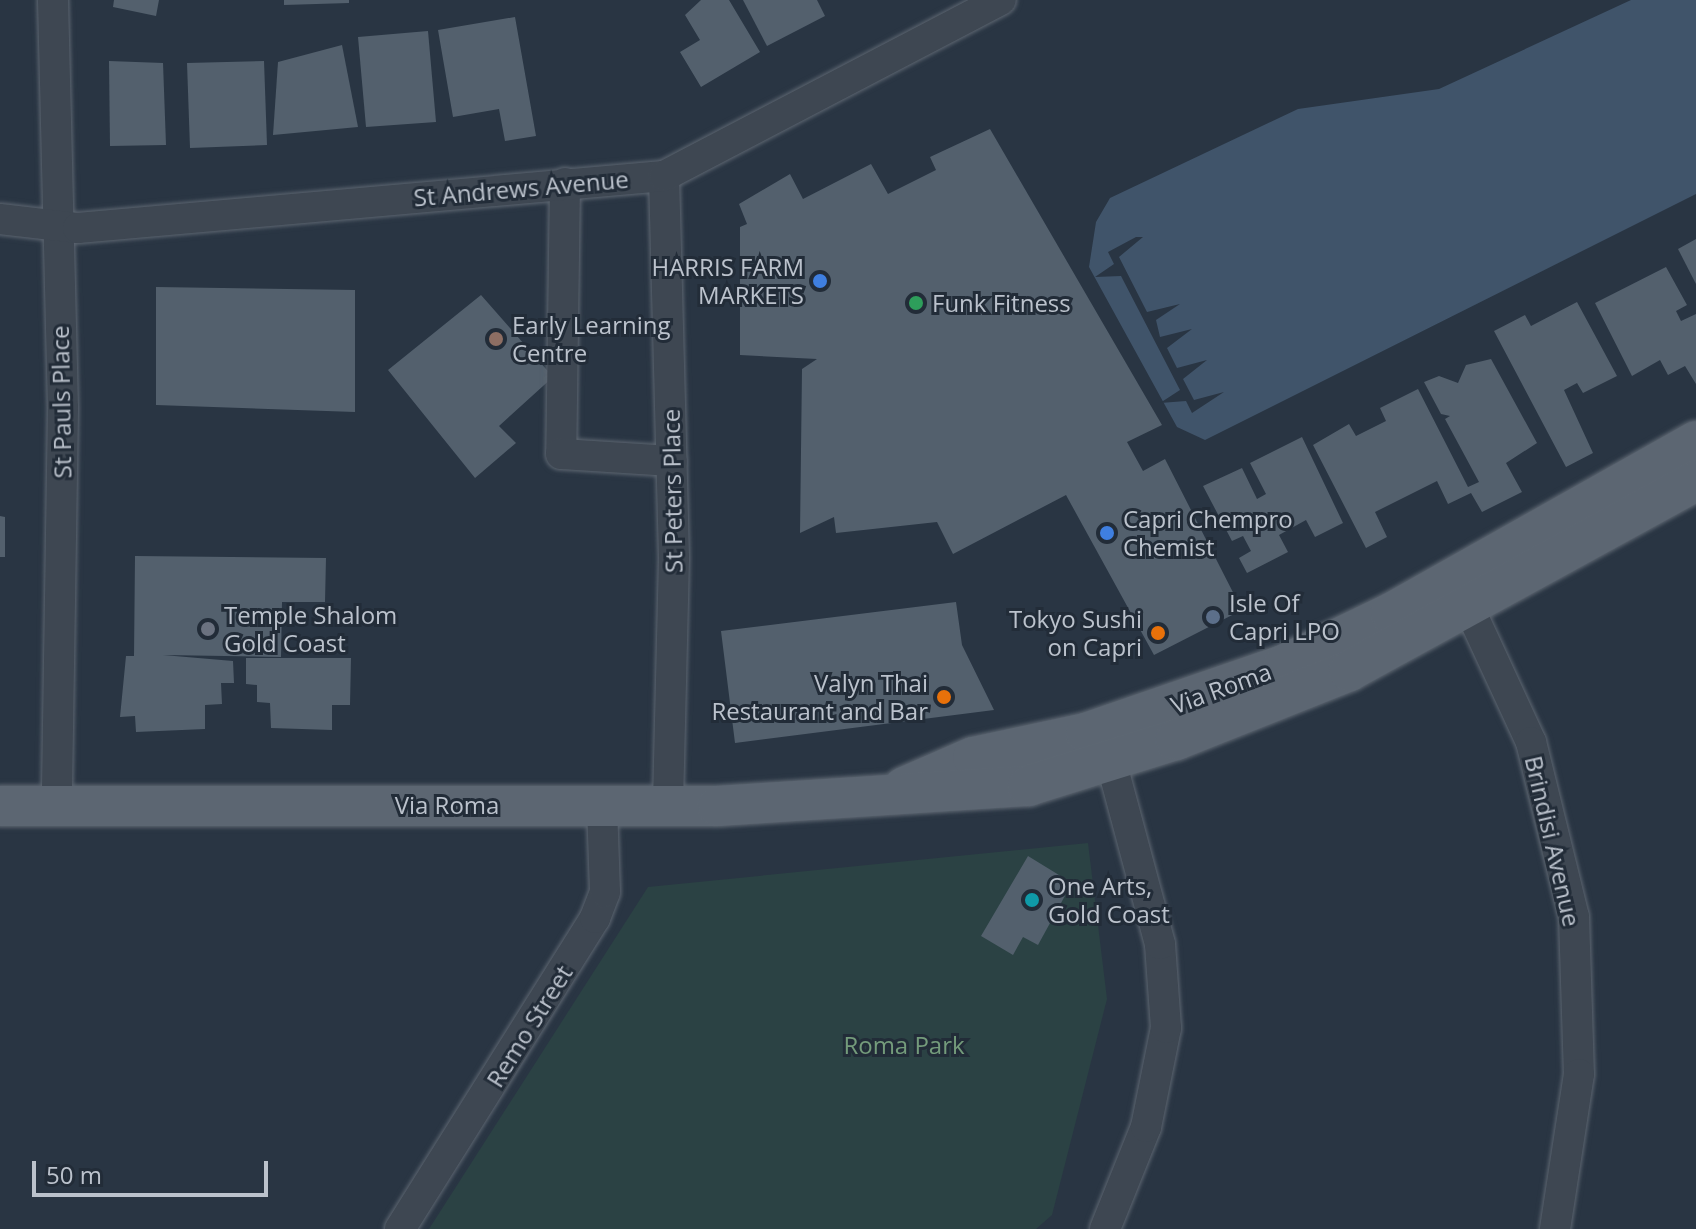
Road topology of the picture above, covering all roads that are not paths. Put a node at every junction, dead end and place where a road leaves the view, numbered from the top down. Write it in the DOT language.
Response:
graph roads {
  1 [pos="53,0"];
  2 [pos="1001,0"];
  3 [pos="664,176"];
  4 [pos="565,183"];
  5 [pos="0,219"];
  6 [pos="55,225"];
  7 [pos="1696,441"];
  8 [pos="672,461"];
  9 [pos="1696,481"];
  10 [pos="1470,610"];
  11 [pos="1111,761"];
  12 [pos="893,792"];
  13 [pos="57,804"];
  14 [pos="0,806"];
  15 [pos="602,806"];
  16 [pos="668,806"];
  17 [pos="400,1229"];
  18 [pos="1105,1229"];
  19 [pos="1555,1229"];
  1 -- 6 [label="street, St Pauls Place"];
  2 -- 3 [label="street, St Andrews Avenue"];
  3 -- 4 [label="street, St Andrews Avenue"];
  3 -- 8 [label="street, St Peters Place"];
  4 -- 6 [label="street, St Andrews Avenue"];
  4 -- 8 [label="street"];
  5 -- 6 [label="street, St Andrews Avenue"];
  6 -- 13 [label="street, St Pauls Place"];
  7 -- 12 [label="main road, Via Roma"];
  8 -- 16 [label="street, St Peters Place"];
  9 -- 10 [label="main road, Via Roma"];
  10 -- 11 [label="main road, Via Roma"];
  10 -- 19 [label="street, Brindisi Avenue"];
  11 -- 12 [label="main road, Via Roma"];
  11 -- 18 [label="street"];
  12 -- 16 [label="main road, Via Roma"];
  13 -- 14 [label="main road, Via Roma"];
  13 -- 15 [label="main road, Via Roma"];
  15 -- 16 [label="main road, Via Roma"];
  15 -- 17 [label="street, Remo Street"];
}
